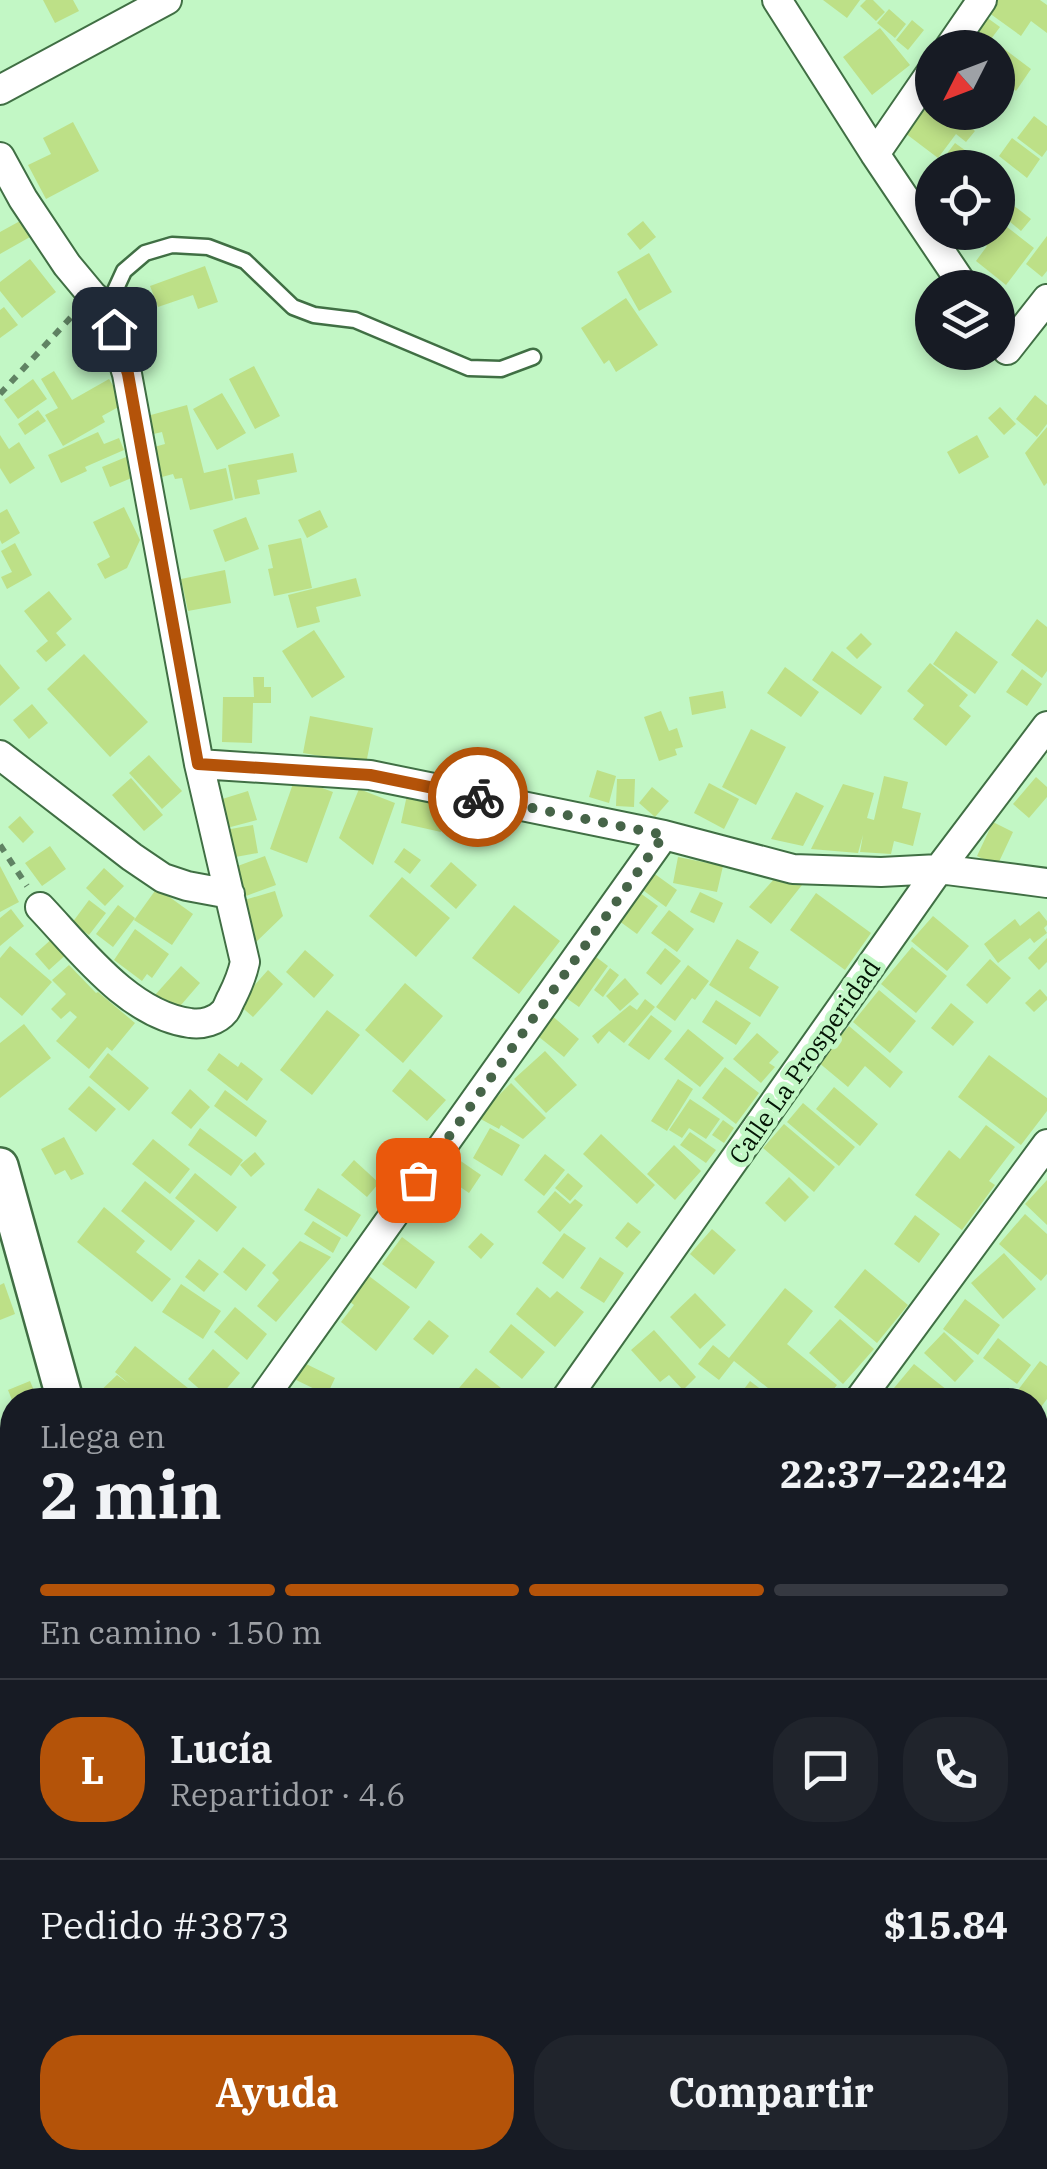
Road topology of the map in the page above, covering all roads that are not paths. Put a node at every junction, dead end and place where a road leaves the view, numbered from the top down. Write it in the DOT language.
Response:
graph roads {
  1 [pos="167,0"];
  2 [pos="777,0"];
  3 [pos="982,0"];
  4 [pos="961,30"];
  5 [pos="0,90"];
  6 [pos="915,96"];
  7 [pos="875,154"];
  8 [pos="0,157"];
  9 [pos="953,270"];
  10 [pos="1047,300"];
  11 [pos="100,301"];
  12 [pos="1015,340"];
  13 [pos="533,356"];
  14 [pos="1047,726"];
  15 [pos="0,755"];
  16 [pos="198,764"];
  17 [pos="664,835"];
  18 [pos="940,869"];
  19 [pos="1047,883"];
  20 [pos="230,894"];
  21 [pos="40,907"];
  22 [pos="1047,1144"];
  23 [pos="0,1166"];
  24 [pos="62,1388"];
  25 [pos="271,1388"];
  26 [pos="574,1388"];
  27 [pos="868,1388"];
  1 -- 5 [label="street"];
  2 -- 7 [label="street"];
  3 -- 4 [label="street"];
  6 -- 7 [label="street"];
  7 -- 9 [label="street"];
  8 -- 11 [label="street"];
  10 -- 12 [label="street"];
  11 -- 13 [label="lane"];
  11 -- 16 [label="street"];
  14 -- 18 [label="street, Calle La Prosperidad"];
  15 -- 20 [label="street"];
  16 -- 17 [label="street"];
  16 -- 20 [label="street"];
  17 -- 18 [label="street"];
  17 -- 25 [label="street"];
  18 -- 19 [label="street"];
  18 -- 26 [label="street, Calle La Prosperidad"];
  20 -- 21 [label="street"];
  22 -- 27 [label="street"];
  23 -- 24 [label="street"];
}
